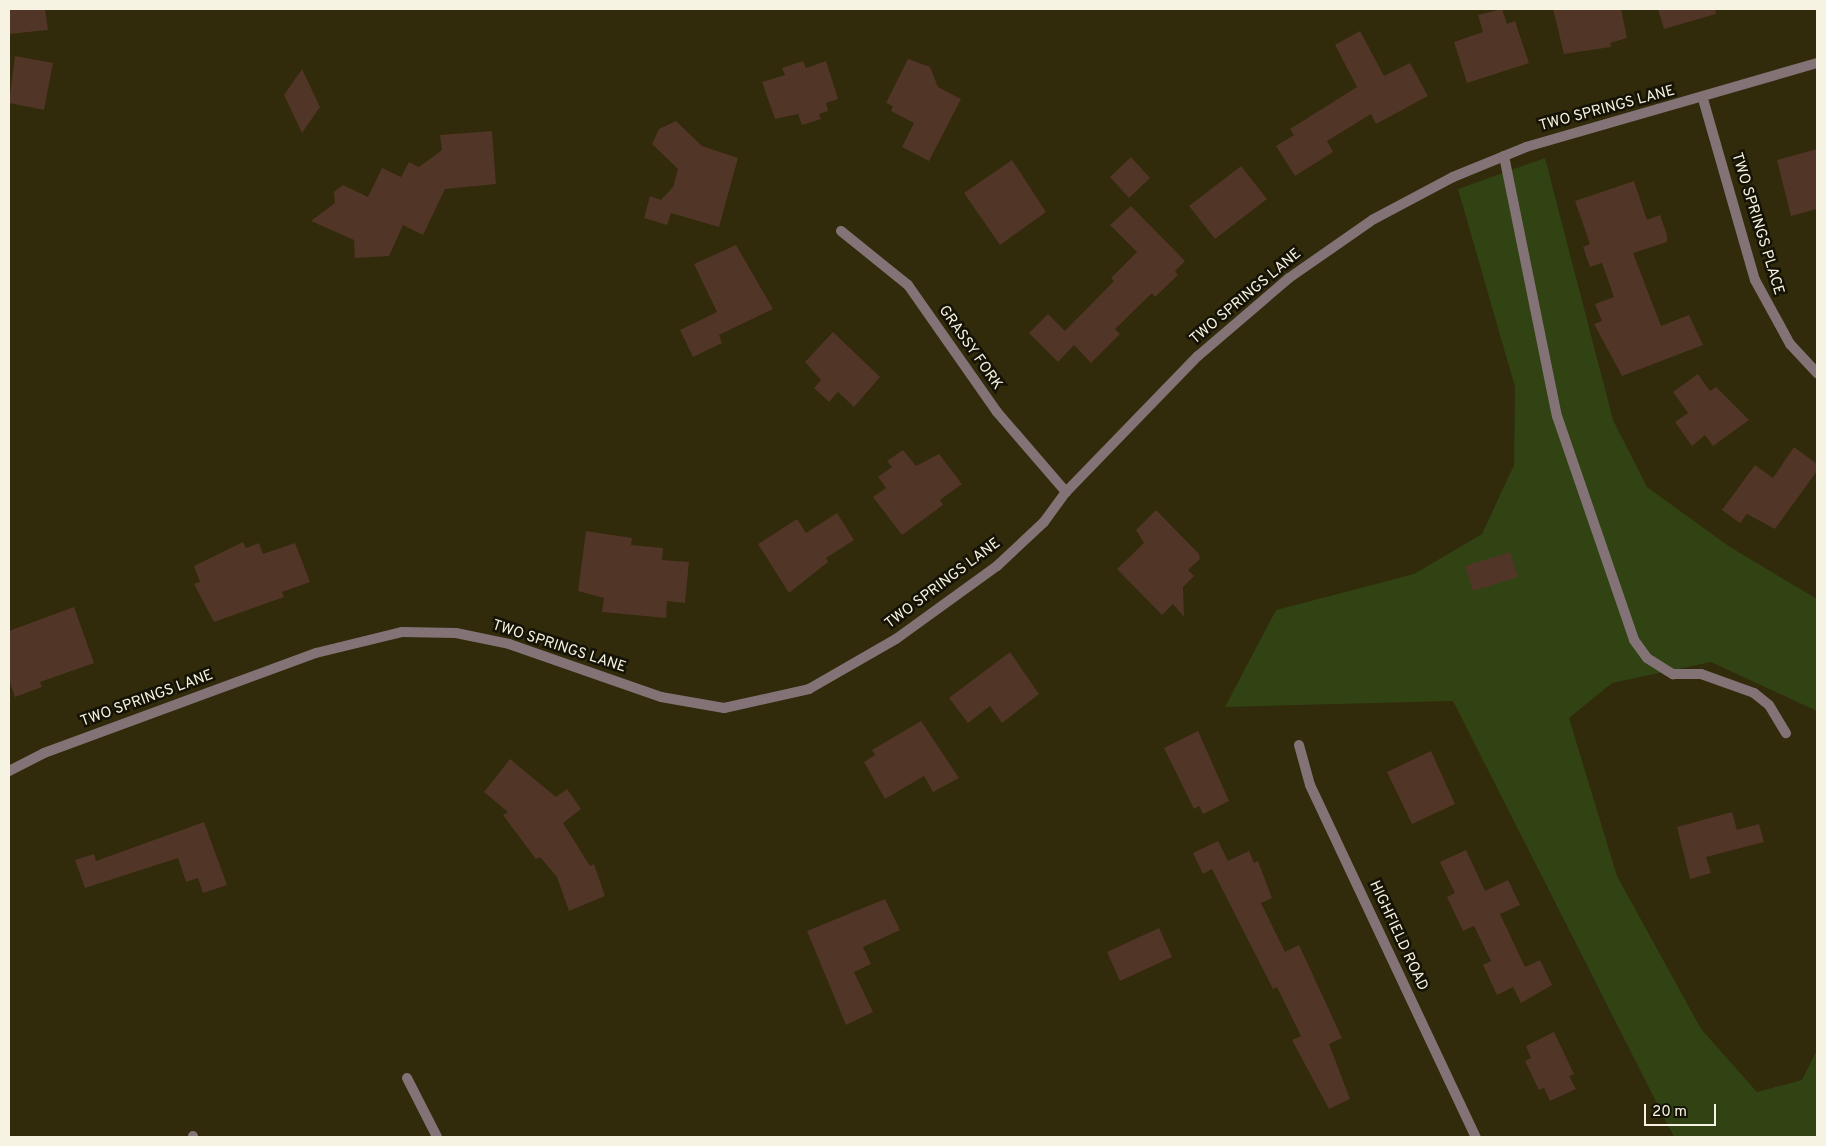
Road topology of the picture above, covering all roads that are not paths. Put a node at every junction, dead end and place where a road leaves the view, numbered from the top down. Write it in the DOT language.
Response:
graph roads {
  1 [pos="1817,64"];
  2 [pos="1703,99"];
  3 [pos="1504,156"];
  4 [pos="841,230"];
  5 [pos="1817,373"];
  6 [pos="1066,492"];
  7 [pos="1786,733"];
  8 [pos="1299,746"];
  9 [pos="9,771"];
  10 [pos="407,1078"];
  11 [pos="436,1137"];
  12 [pos="1476,1137"];
  1 -- 2 [label="street, TWO SPRINGS LANE"];
  2 -- 3 [label="street, TWO SPRINGS LANE"];
  2 -- 5 [label="street, TWO SPRINGS PLACE"];
  3 -- 6 [label="street, TWO SPRINGS LANE"];
  3 -- 7 [label="street"];
  4 -- 6 [label="street, GRASSY FORK"];
  6 -- 9 [label="street, TWO SPRINGS LANE"];
  8 -- 12 [label="street, HIGHFIELD ROAD"];
  10 -- 11 [label="street"];
}
